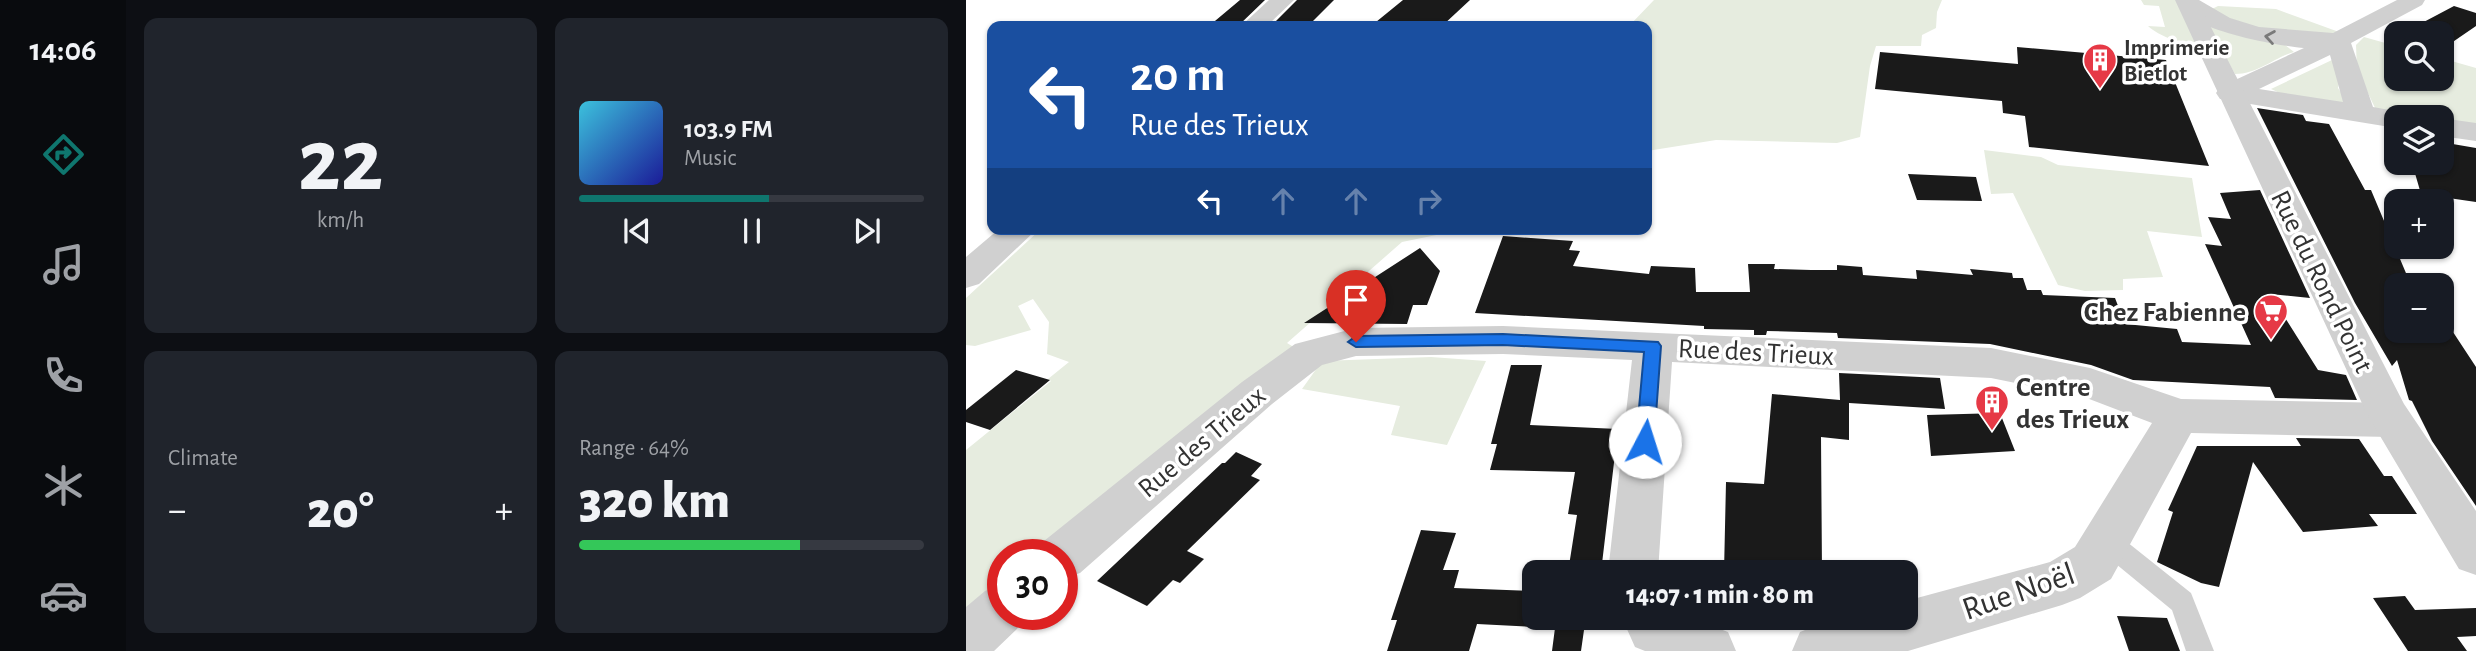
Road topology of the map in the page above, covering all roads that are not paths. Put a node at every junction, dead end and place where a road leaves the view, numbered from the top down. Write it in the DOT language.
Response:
graph roads {
  1 [pos="1283,0"];
  2 [pos="2414,0"];
  3 [pos="2186,1"];
  4 [pos="1259,21"];
  5 [pos="2338,41"];
  6 [pos="2230,93"];
  7 [pos="2361,114"];
  8 [pos="2384,117"];
  9 [pos="2454,129"];
  10 [pos="2476,132"];
  11 [pos="1013,235"];
  12 [pos="966,276"];
  13 [pos="1653,346"];
  14 [pos="2179,416"];
  15 [pos="2391,420"];
  16 [pos="2108,542"];
  17 [pos="1078,544"];
  18 [pos="2476,553"];
  19 [pos="1634,560"];
  20 [pos="987,622"];
  21 [pos="1656,630"];
  22 [pos="966,641"];
  23 [pos="1709,651"];
  24 [pos="1819,651"];
  25 [pos="2200,651"];
  1 -- 4 [label="street"];
  2 -- 5 [label="street"];
  5 -- 3 [label="street, one-way"];
  3 -- 6 [label="street, Rue du Rond Point"];
  5 -- 6 [label="street"];
  5 -- 7 [label="street"];
  6 -- 7 [label="street"];
  6 -- 15 [label="street, Rue du Rond Point"];
  7 -- 8 [label="street"];
  9 -- 10 [label="street"];
  11 -- 12 [label="street"];
  13 -- 14 [label="street, Rue des Trieux"];
  13 -- 17 [label="street, Rue des Trieux"];
  13 -- 19 [label="street"];
  14 -- 15 [label="street, Rue des Trieux"];
  14 -- 16 [label="street, Rue Noël"];
  15 -- 18 [label="street, Rue du Rond Point"];
  16 -- 24 [label="street, Rue Noël"];
  16 -- 25 [label="lane"];
  20 -- 22 [label="street"];
  21 -- 23 [label="street"];
}
